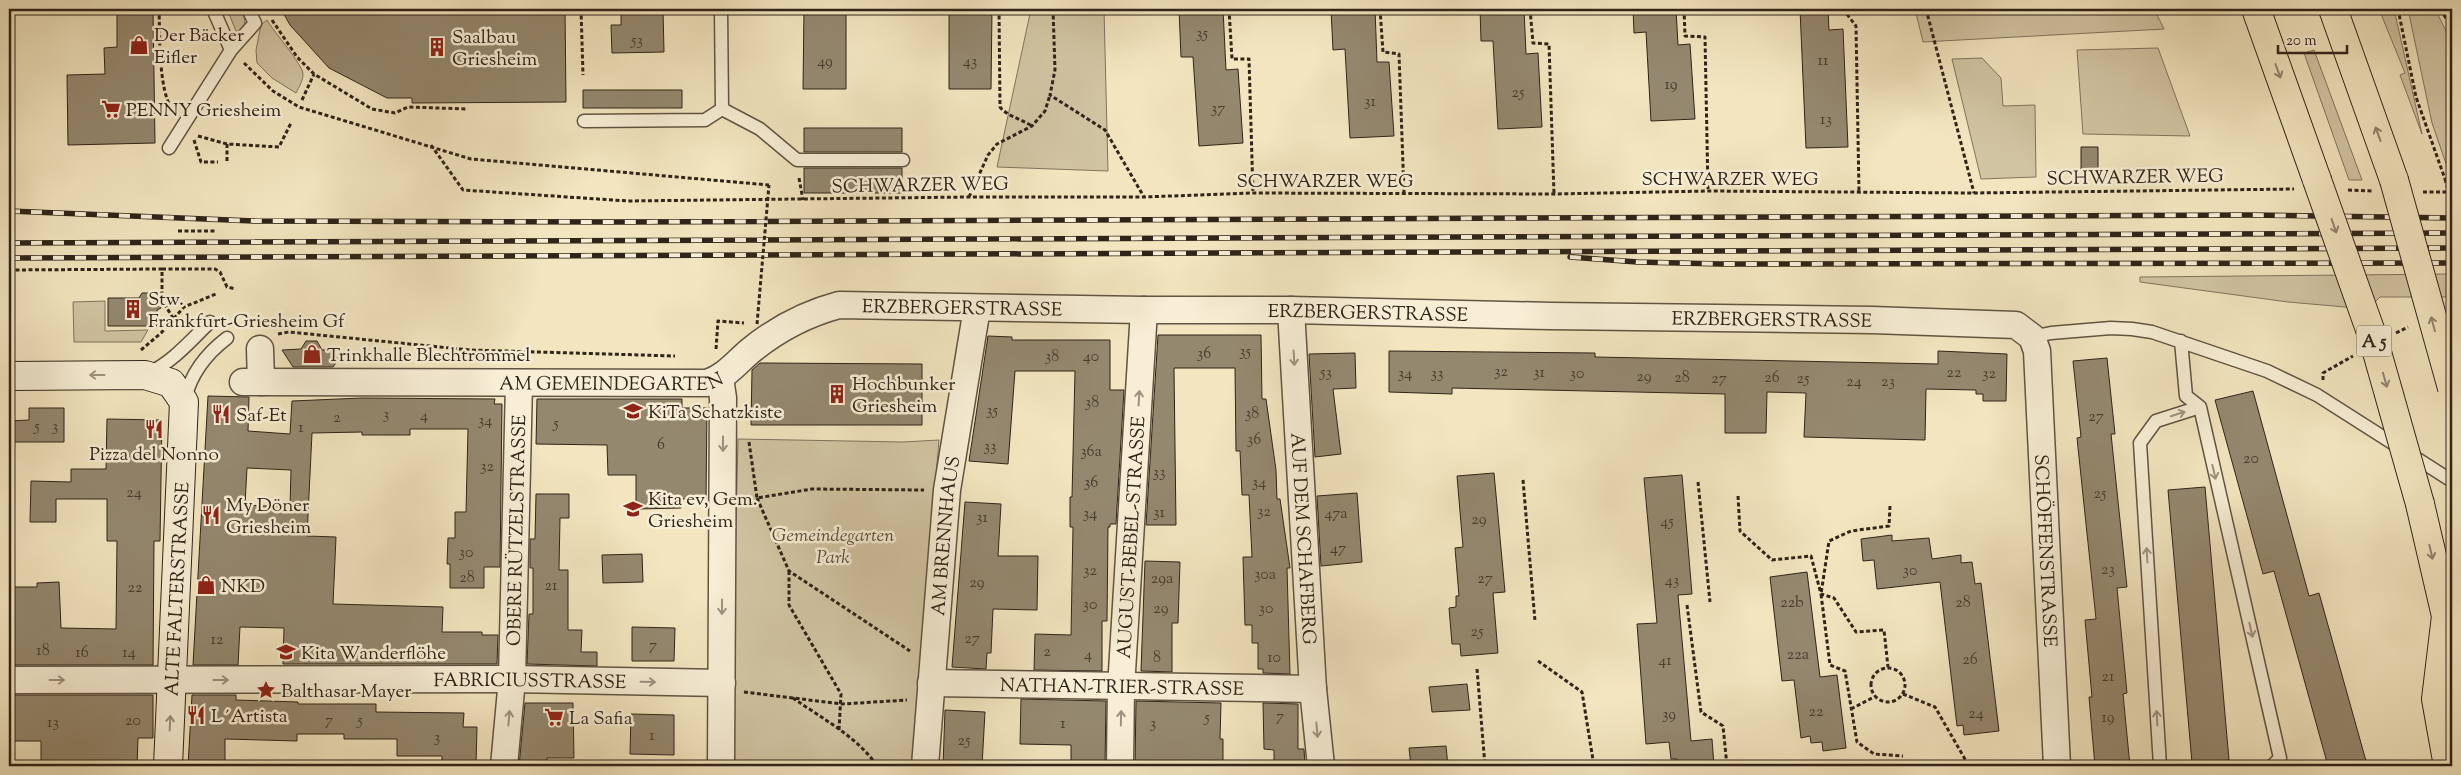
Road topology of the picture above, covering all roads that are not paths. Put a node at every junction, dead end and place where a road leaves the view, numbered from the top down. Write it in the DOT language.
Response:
graph roads {
  1 [pos="213,9"];
  2 [pos="248,9"];
  3 [pos="721,9"];
  4 [pos="2256,9"];
  5 [pos="2333,9"];
  6 [pos="231,50"];
  7 [pos="722,109"];
  8 [pos="584,121"];
  9 [pos="169,148"];
  10 [pos="903,160"];
  11 [pos="977,308"];
  12 [pos="1144,310"];
  13 [pos="1291,310"];
  14 [pos="210,322"];
  15 [pos="2032,337"];
  16 [pos="228,338"];
  17 [pos="2181,342"];
  18 [pos="260,349"];
  19 [pos="143,365"];
  20 [pos="718,368"];
  21 [pos="9,376"];
  22 [pos="519,382"];
  23 [pos="2452,388"];
  24 [pos="184,402"];
  25 [pos="2200,408"];
  26 [pos="2452,481"];
  27 [pos="2449,625"];
  28 [pos="512,679"];
  29 [pos="9,680"];
  30 [pos="172,680"];
  31 [pos="931,681"];
  32 [pos="722,683"];
  33 [pos="1122,688"];
  34 [pos="1313,689"];
  35 [pos="168,766"];
  36 [pos="504,766"];
  37 [pos="721,766"];
  38 [pos="925,766"];
  39 [pos="1120,766"];
  40 [pos="1321,766"];
  41 [pos="2057,766"];
  42 [pos="2160,766"];
  43 [pos="2272,766"];
  44 [pos="2448,766"];
  1 -- 6 [label="lane"];
  2 -- 6 [label="lane"];
  3 -- 7 [label="lane"];
  4 -- 27 [label="highway, A 5, one-way, bridge"];
  23 -- 5 [label="highway, one-way, bridge"];
  6 -- 9 [label="lane"];
  7 -- 8 [label="lane"];
  7 -- 10 [label="lane"];
  11 -- 12 [label="street, ERZBERGERSTRASSE"];
  11 -- 20 [label="street, ERZBERGERSTRASSE"];
  11 -- 31 [label="street, AM BRENNHAUS"];
  12 -- 13 [label="street, ERZBERGERSTRASSE"];
  33 -- 12 [label="street, AUGUST-BEBEL-STRASSE, one-way"];
  13 -- 15 [label="street, ERZBERGERSTRASSE"];
  13 -- 34 [label="street, AUF DEM SCHAFBERG, one-way"];
  14 -- 19 [label="lane"];
  15 -- 17 [label="lane"];
  15 -- 41 [label="street, SCHÖFFENSTRASSE"];
  16 -- 24 [label="lane, ALTE FALTERSTRASSE"];
  17 -- 25 [label="lane"];
  17 -- 26 [label="lane"];
  18 -- 22 [label="street, AM GEMEINDEGARTEN"];
  19 -- 21 [label="street, one-way"];
  19 -- 24 [label="street"];
  20 -- 22 [label="street, AM GEMEINDEGARTEN"];
  20 -- 32 [label="street, AM GEMEINDEGARTEN, one-way"];
  22 -- 28 [label="street, OBERE RÜTZELSTRASSE"];
  24 -- 30 [label="street, ALTE FALTERSTRASSE"];
  42 -- 25 [label="lane, one-way"];
  25 -- 43 [label="lane, one-way"];
  27 -- 44 [label="highway"];
  30 -- 28 [label="street, FABRICIUSSTRASSE, one-way"];
  28 -- 32 [label="street, FABRICIUSSTRASSE, one-way"];
  36 -- 28 [label="street, OBERE RÜTZELSTRASSE, one-way"];
  29 -- 30 [label="street, FABRICIUSSTRASSE, one-way"];
  35 -- 30 [label="street, ALTE FALTERSTRASSE, one-way"];
  31 -- 33 [label="street, NATHAN-TRIER-STRASSE"];
  31 -- 38 [label="street, AM BRENNHAUS"];
  32 -- 37 [label="street, AM GEMEINDEGARTEN"];
  33 -- 34 [label="street, NATHAN-TRIER-STRASSE"];
  39 -- 33 [label="street, AUGUST-BEBEL-STRASSE, one-way"];
  34 -- 40 [label="street, AUF DEM SCHAFBERG, one-way"];
}
